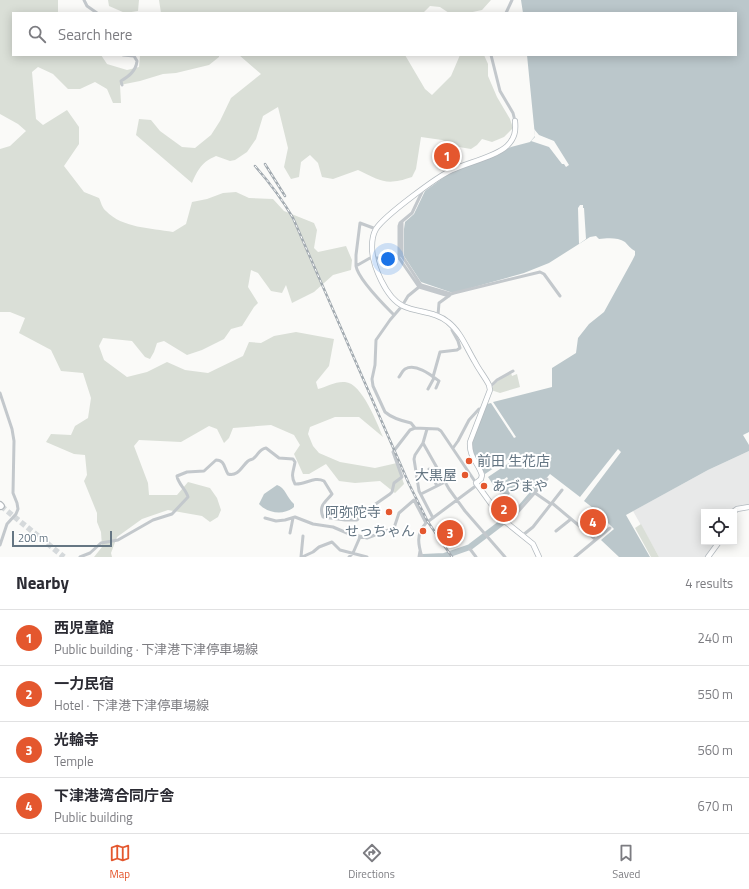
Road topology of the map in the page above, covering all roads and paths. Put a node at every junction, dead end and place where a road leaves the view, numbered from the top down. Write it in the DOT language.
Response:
graph roads {
  1 [pos="84,0"];
  2 [pos="512,0"];
  3 [pos="96,12"];
  4 [pos="506,12"];
  5 [pos="134,56"];
  6 [pos="491,56"];
  7 [pos="122,85"];
  8 [pos="515,121"];
  9 [pos="422,190"];
  10 [pos="402,222"];
  11 [pos="376,229"];
  12 [pos="399,258"];
  13 [pos="374,259"];
  14 [pos="356,266"];
  15 [pos="419,286"];
  16 [pos="450,295"];
  17 [pos="560,296"];
  18 [pos="402,306"];
  19 [pos="394,315"];
  20 [pos="438,315"];
  21 [pos="453,326"];
  22 [pos="513,371"];
  23 [pos="399,377"];
  24 [pos="434,377"];
  25 [pos="490,387"];
  26 [pos="436,388"];
  27 [pos="428,389"];
  28 [pos="0,393"];
  29 [pos="482,410"];
  30 [pos="415,428"];
  31 [pos="427,430"];
  32 [pos="423,443"];
  33 [pos="453,448"];
  34 [pos="429,469"];
  35 [pos="547,479"];
  36 [pos="445,482"];
  37 [pos="476,484"];
  38 [pos="437,486"];
  39 [pos="562,490"];
  40 [pos="535,493"];
  41 [pos="421,494"];
  42 [pos="457,500"];
  43 [pos="551,504"];
  44 [pos="749,507"];
  45 [pos="737,509"];
  46 [pos="265,518"];
  47 [pos="293,518"];
  48 [pos="433,518"];
  49 [pos="571,519"];
  50 [pos="506,522"];
  51 [pos="426,523"];
  52 [pos="610,528"];
  53 [pos="556,531"];
  54 [pos="290,533"];
  55 [pos="523,535"];
  56 [pos="303,536"];
  57 [pos="360,537"];
  58 [pos="595,540"];
  59 [pos="0,545"];
  60 [pos="717,545"];
  61 [pos="470,549"];
  62 [pos="353,553"];
  63 [pos="80,557"];
  64 [pos="302,557"];
  65 [pos="349,557"];
  66 [pos="367,557"];
  67 [pos="420,557"];
  68 [pos="476,557"];
  69 [pos="505,557"];
  70 [pos="539,557"];
  71 [pos="575,557"];
  72 [pos="708,557"];
  1 -- 3 [label="street"];
  2 -- 4 [label="street"];
  5 -- 7 [label="street"];
  6 -- 8 [label="street"];
  8 -- 9 [label="main road"];
  9 -- 10 [label="street"];
  9 -- 11 [label="main road"];
  10 -- 12 [label="street"];
  10 -- 16 [label="street"];
  11 -- 13 [label="main road"];
  11 -- 14 [label="street"];
  12 -- 13 [label="street"];
  12 -- 15 [label="street"];
  13 -- 14 [label="street"];
  13 -- 18 [label="main road"];
  14 -- 19 [label="street"];
  15 -- 16 [label="street"];
  15 -- 18 [label="street"];
  16 -- 17 [label="street"];
  16 -- 20 [label="street"];
  18 -- 19 [label="street"];
  18 -- 20 [label="main road"];
  19 -- 30 [label="street"];
  20 -- 21 [label="main road"];
  21 -- 24 [label="street"];
  21 -- 25 [label="main road"];
  22 -- 25 [label="street"];
  23 -- 24 [label="street"];
  24 -- 26 [label="street"];
  24 -- 27 [label="street"];
  25 -- 29 [label="main road"];
  28 -- 59 [label="street"];
  29 -- 33 [label="street"];
  29 -- 37 [label="main road"];
  30 -- 31 [label="street"];
  30 -- 63 [label="street"];
  31 -- 32 [label="street"];
  31 -- 33 [label="street"];
  32 -- 36 [label="street"];
  32 -- 41 [label="street"];
  33 -- 37 [label="street"];
  34 -- 38 [label="street"];
  35 -- 40 [label="street"];
  36 -- 38 [label="street"];
  36 -- 42 [label="street"];
  37 -- 42 [label="street"];
  37 -- 50 [label="main road"];
  38 -- 41 [label="street"];
  39 -- 43 [label="street"];
  40 -- 43 [label="street"];
  40 -- 50 [label="street"];
  41 -- 48 [label="street"];
  42 -- 48 [label="street"];
  42 -- 69 [label="street"];
  43 -- 49 [label="street"];
  43 -- 55 [label="street"];
  44 -- 45 [label="main road"];
  46 -- 47 [label="street"];
  47 -- 54 [label="street"];
  47 -- 57 [label="street"];
  48 -- 51 [label="street"];
  49 -- 53 [label="street"];
  49 -- 58 [label="street"];
  50 -- 55 [label="main road"];
  51 -- 57 [label="street"];
  51 -- 67 [label="street"];
  52 -- 58 [label="street"];
  55 -- 70 [label="main road"];
  56 -- 64 [label="street"];
  57 -- 62 [label="street"];
  58 -- 71 [label="street"];
  60 -- 72 [label="main road"];
  61 -- 68 [label="street"];
  62 -- 64 [label="street"];
  62 -- 65 [label="street"];
  62 -- 66 [label="street"];
}
